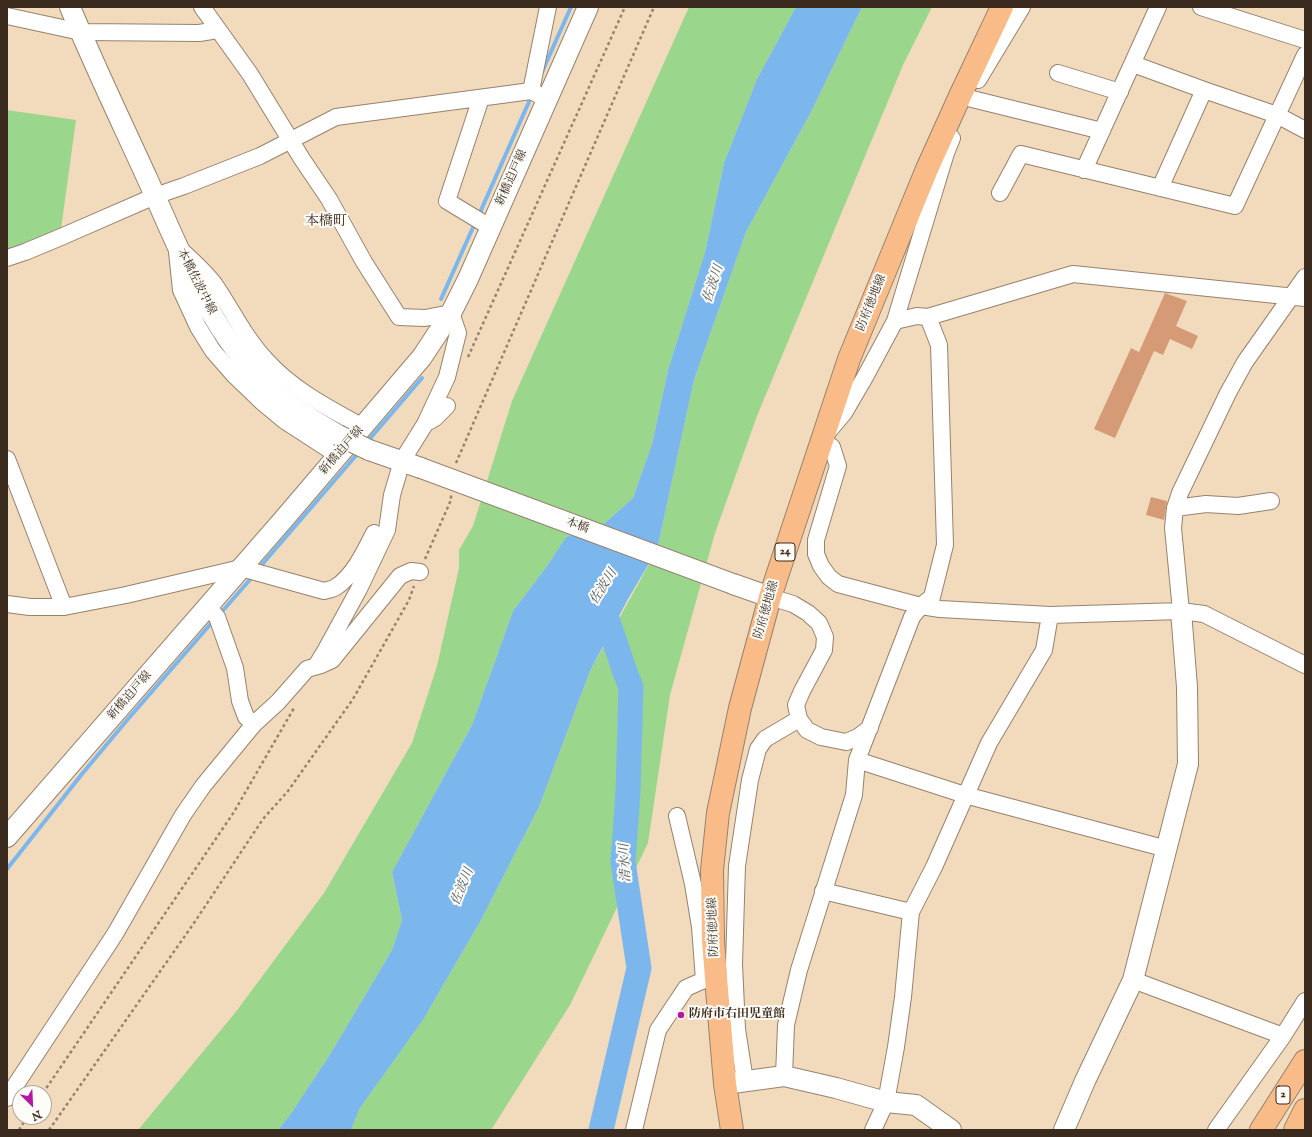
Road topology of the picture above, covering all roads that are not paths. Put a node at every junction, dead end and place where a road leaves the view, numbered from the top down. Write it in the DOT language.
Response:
graph roads {
  1 [pos="70,7"];
  2 [pos="202,7"];
  3 [pos="548,7"];
  4 [pos="588,7"];
  5 [pos="1002,7"];
  6 [pos="1022,7"];
  7 [pos="1158,7"];
  8 [pos="1201,7"];
  9 [pos="7,16"];
  10 [pos="218,30"];
  11 [pos="81,32"];
  12 [pos="1305,40"];
  13 [pos="1305,55"];
  14 [pos="1133,64"];
  15 [pos="1058,73"];
  16 [pos="1204,90"];
  17 [pos="1120,92"];
  18 [pos="539,95"];
  19 [pos="965,97"];
  20 [pos="481,98"];
  21 [pos="1277,115"];
  22 [pos="1305,130"];
  23 [pos="1102,131"];
  24 [pos="291,140"];
  25 [pos="1084,170"];
  26 [pos="1160,188"];
  27 [pos="1000,193"];
  28 [pos="155,196"];
  29 [pos="490,227"];
  30 [pos="177,245"];
  31 [pos="7,258"];
  32 [pos="1305,277"];
  33 [pos="1298,297"];
  34 [pos="451,313"];
  35 [pos="928,317"];
  36 [pos="895,321"];
  37 [pos="447,406"];
  38 [pos="425,424"];
  39 [pos="364,427"];
  40 [pos="821,440"];
  41 [pos="339,456"];
  42 [pos="7,460"];
  43 [pos="402,461"];
  44 [pos="421,468"];
  45 [pos="392,495"];
  46 [pos="1271,501"];
  47 [pos="1175,508"];
  48 [pos="241,568"];
  49 [pos="420,572"];
  50 [pos="770,597"];
  51 [pos="7,604"];
  52 [pos="921,606"];
  53 [pos="64,607"];
  54 [pos="208,607"];
  55 [pos="1181,611"];
  56 [pos="1050,615"];
  57 [pos="1305,665"];
  58 [pos="316,666"];
  59 [pos="799,719"];
  60 [pos="254,724"];
  61 [pos="870,728"];
  62 [pos="857,760"];
  63 [pos="965,795"];
  64 [pos="677,816"];
  65 [pos="7,837"];
  66 [pos="1167,849"];
  67 [pos="823,891"];
  68 [pos="911,912"];
  69 [pos="710,979"];
  70 [pos="1133,980"];
  71 [pos="1305,1001"];
  72 [pos="1283,1036"];
  73 [pos="1305,1061"];
  74 [pos="784,1076"];
  75 [pos="735,1083"];
  76 [pos="7,1098"];
  77 [pos="886,1102"];
  78 [pos="1305,1110"];
  79 [pos="634,1130"];
  80 [pos="732,1130"];
  81 [pos="873,1130"];
  82 [pos="950,1130"];
  83 [pos="1064,1130"];
  84 [pos="1216,1130"];
  85 [pos="1261,1130"];
  86 [pos="1295,1130"];
  1 -- 11 [label="street, 本橋佐波中線"];
  2 -- 10 [label="street"];
  3 -- 18 [label="street"];
  4 -- 18 [label="street, 新橋迫戸線"];
  5 -- 19 [label="main road, 防府徳地線 / 24"];
  6 -- 19 [label="street"];
  7 -- 14 [label="street"];
  8 -- 12 [label="street"];
  9 -- 11 [label="street"];
  10 -- 11 [label="street"];
  10 -- 24 [label="street"];
  11 -- 28 [label="street, 本橋佐波中線"];
  13 -- 21 [label="street"];
  14 -- 16 [label="street"];
  14 -- 17 [label="street"];
  15 -- 17 [label="street"];
  16 -- 21 [label="street"];
  16 -- 26 [label="street"];
  17 -- 23 [label="street"];
  18 -- 20 [label="street"];
  18 -- 29 [label="street, 新橋迫戸線"];
  19 -- 23 [label="street"];
  19 -- 36 [label="street"];
  19 -- 40 [label="main road, 防府徳地線 / 24"];
  20 -- 24 [label="street"];
  20 -- 29 [label="street"];
  21 -- 22 [label="street"];
  21 -- 26 [label="street"];
  23 -- 25 [label="street"];
  24 -- 28 [label="street"];
  24 -- 34 [label="street"];
  25 -- 26 [label="street"];
  25 -- 27 [label="street"];
  28 -- 30 [label="street, 本橋佐波中線"];
  28 -- 31 [label="street"];
  29 -- 34 [label="street, 新橋迫戸線"];
  30 -- 39 [label="street"];
  30 -- 41 [label="street"];
  30 -- 43 [label="street, 本橋佐波中線, bridge"];
  32 -- 33 [label="street"];
  33 -- 35 [label="street"];
  33 -- 47 [label="street"];
  34 -- 38 [label="street"];
  34 -- 39 [label="street, 新橋迫戸線"];
  35 -- 36 [label="street"];
  35 -- 52 [label="street"];
  36 -- 40 [label="street"];
  37 -- 38 [label="street"];
  38 -- 43 [label="street"];
  39 -- 41 [label="street, 新橋迫戸線"];
  40 -- 50 [label="main road, 防府徳地線 / 24"];
  40 -- 52 [label="street"];
  41 -- 48 [label="street, 新橋迫戸線"];
  42 -- 53 [label="street"];
  43 -- 44 [label="street, 本橋佐波中線"];
  43 -- 45 [label="street"];
  44 -- 50 [label="street, 本橋, bridge"];
  45 -- 48 [label="street"];
  45 -- 58 [label="street"];
  46 -- 47 [label="street"];
  47 -- 55 [label="street"];
  48 -- 53 [label="street"];
  48 -- 54 [label="street, 新橋迫戸線"];
  49 -- 58 [label="street"];
  50 -- 59 [label="street"];
  50 -- 69 [label="main road, 防府徳地線 / 24"];
  51 -- 53 [label="street"];
  52 -- 56 [label="street"];
  52 -- 61 [label="street"];
  54 -- 60 [label="street"];
  54 -- 65 [label="street, 新橋迫戸線"];
  55 -- 56 [label="street"];
  55 -- 57 [label="street"];
  55 -- 66 [label="street"];
  56 -- 63 [label="street"];
  58 -- 60 [label="street"];
  59 -- 61 [label="street"];
  59 -- 75 [label="street"];
  60 -- 76 [label="street"];
  61 -- 62 [label="street"];
  62 -- 63 [label="street"];
  62 -- 67 [label="street"];
  63 -- 66 [label="street"];
  63 -- 68 [label="street"];
  64 -- 69 [label="street"];
  66 -- 70 [label="street"];
  67 -- 68 [label="street"];
  67 -- 74 [label="street"];
  68 -- 77 [label="street"];
  69 -- 75 [label="main road, 防府徳地線 / 24"];
  69 -- 79 [label="street"];
  70 -- 72 [label="street"];
  70 -- 83 [label="street"];
  71 -- 72 [label="street"];
  72 -- 84 [label="street"];
  73 -- 85 [label="main road, 2"];
  74 -- 75 [label="street"];
  74 -- 77 [label="street"];
  75 -- 80 [label="main road, 防府徳地線 / 24"];
  77 -- 81 [label="street"];
  77 -- 82 [label="street"];
  78 -- 86 [label="main road"];
}
